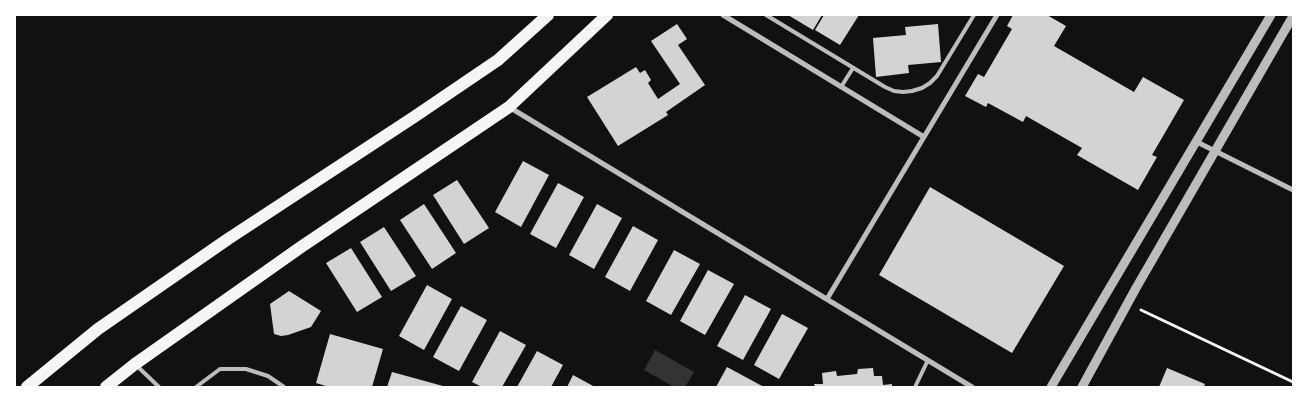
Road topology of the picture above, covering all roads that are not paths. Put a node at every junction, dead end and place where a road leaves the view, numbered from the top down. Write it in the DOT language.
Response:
graph roads {
  1 [pos="548,15"];
  2 [pos="607,15"];
  3 [pos="723,15"];
  4 [pos="766,15"];
  5 [pos="974,15"];
  6 [pos="997,15"];
  7 [pos="1271,15"];
  8 [pos="1293,16"];
  9 [pos="853,68"];
  10 [pos="841,87"];
  11 [pos="509,107"];
  12 [pos="924,138"];
  13 [pos="1197,142"];
  14 [pos="1216,151"];
  15 [pos="1293,190"];
  16 [pos="827,299"];
  17 [pos="928,360"];
  18 [pos="135,364"];
  19 [pos="28,387"];
  20 [pos="106,387"];
  21 [pos="159,387"];
  22 [pos="196,387"];
  23 [pos="284,387"];
  24 [pos="915,387"];
  25 [pos="972,387"];
  26 [pos="1051,387"];
  27 [pos="1082,387"];
  1 -- 19 [label="main road"];
  2 -- 11 [label="main road"];
  3 -- 10 [label="street"];
  4 -- 9 [label="lane"];
  5 -- 9 [label="lane"];
  6 -- 12 [label="street"];
  7 -- 13 [label="street"];
  8 -- 14 [label="street"];
  9 -- 10 [label="lane"];
  10 -- 12 [label="street"];
  11 -- 16 [label="street"];
  11 -- 18 [label="main road"];
  12 -- 16 [label="street"];
  13 -- 14 [label="street"];
  13 -- 26 [label="street"];
  14 -- 15 [label="street"];
  14 -- 27 [label="street"];
  16 -- 17 [label="street"];
  17 -- 24 [label="lane"];
  17 -- 25 [label="street"];
  18 -- 20 [label="main road"];
  18 -- 21 [label="lane"];
  22 -- 23 [label="lane"];
}
